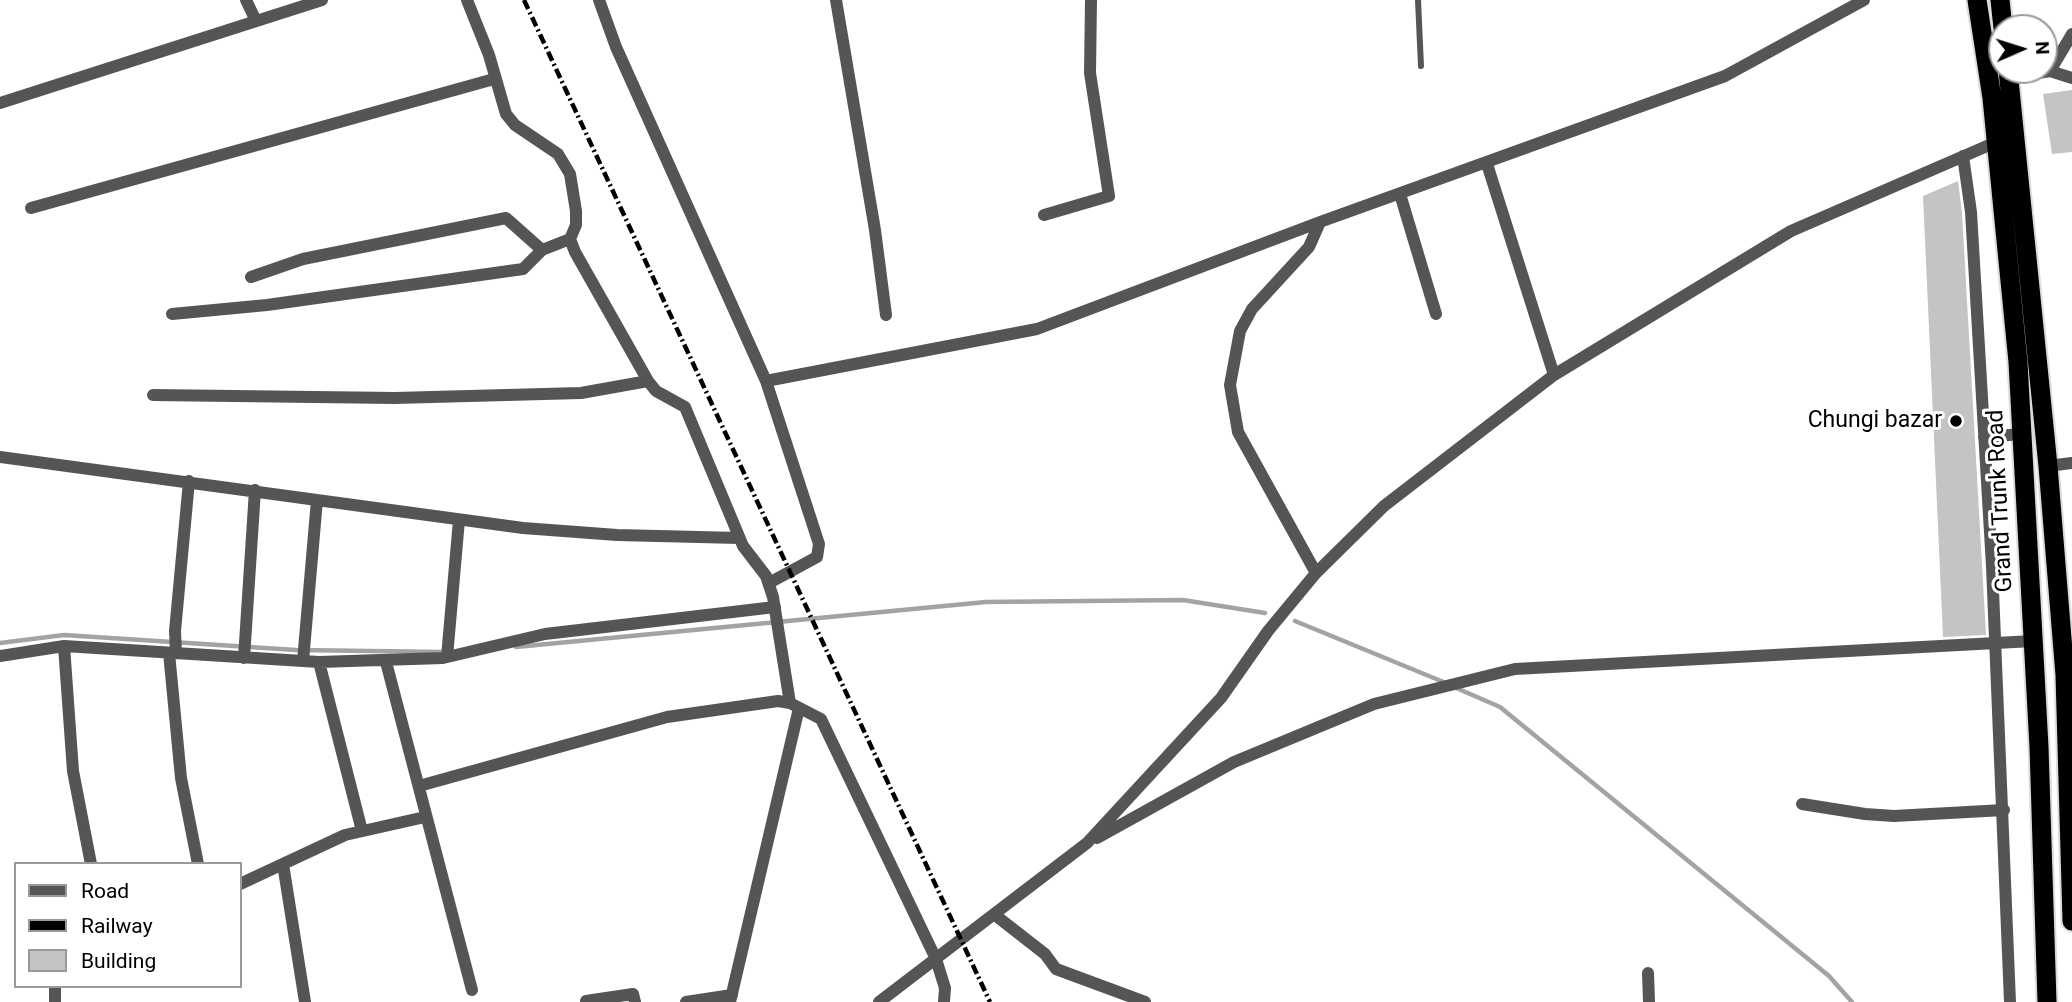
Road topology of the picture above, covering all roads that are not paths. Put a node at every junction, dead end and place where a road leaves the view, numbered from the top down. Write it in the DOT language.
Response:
graph roads {
  1 [pos="246,0"];
  2 [pos="321,0"];
  3 [pos="467,0"];
  4 [pos="599,0"];
  5 [pos="836,0"];
  6 [pos="1091,0"];
  7 [pos="1418,0"];
  8 [pos="1864,0"];
  9 [pos="1977,0"];
  10 [pos="256,22"];
  11 [pos="2072,34"];
  12 [pos="2058,58"];
  13 [pos="1421,66"];
  14 [pos="494,79"];
  15 [pos="2009,84"];
  16 [pos="0,103"];
  17 [pos="1994,143"];
  18 [pos="1963,156"];
  19 [pos="1487,164"];
  20 [pos="1399,194"];
  21 [pos="31,208"];
  22 [pos="1044,215"];
  23 [pos="1320,222"];
  24 [pos="570,239"];
  25 [pos="542,250"];
  26 [pos="251,277"];
  27 [pos="172,314"];
  28 [pos="1436,314"];
  29 [pos="886,315"];
  30 [pos="1554,374"];
  31 [pos="648,381"];
  32 [pos="766,381"];
  33 [pos="153,395"];
  34 [pos="2021,434"];
  35 [pos="1984,437"];
  36 [pos="0,457"];
  37 [pos="2072,463"];
  38 [pos="2048,466"];
  39 [pos="189,481"];
  40 [pos="256,491"];
  41 [pos="317,500"];
  42 [pos="459,520"];
  43 [pos="739,538"];
  44 [pos="1316,573"];
  45 [pos="769,583"];
  46 [pos="775,607"];
  47 [pos="2033,641"];
  48 [pos="1996,643"];
  49 [pos="64,646"];
  50 [pos="173,653"];
  51 [pos="0,656"];
  52 [pos="446,657"];
  53 [pos="244,658"];
  54 [pos="303,661"];
  55 [pos="319,662"];
  56 [pos="386,662"];
  57 [pos="2069,686"];
  58 [pos="795,705"];
  59 [pos="2067,730"];
  60 [pos="2039,734"];
  61 [pos="419,786"];
  62 [pos="1802,804"];
  63 [pos="2004,810"];
  64 [pos="425,817"];
  65 [pos="362,831"];
  66 [pos="1087,843"];
  67 [pos="91,862"];
  68 [pos="198,862"];
  69 [pos="283,864"];
  70 [pos="242,883"];
  71 [pos="995,915"];
  72 [pos="2072,921"];
  73 [pos="936,959"];
  74 [pos="1648,973"];
  75 [pos="472,990"];
  76 [pos="731,998"];
  77 [pos="586,1001"];
  78 [pos="305,1002"];
  79 [pos="635,1002"];
  80 [pos="686,1002"];
  81 [pos="879,1002"];
  82 [pos="944,1002"];
  83 [pos="1145,1002"];
  84 [pos="1649,1002"];
  85 [pos="2010,1002"];
  86 [pos="2047,1002"];
  1 -- 10 [label="street"];
  2 -- 10 [label="street"];
  3 -- 14 [label="street"];
  4 -- 32 [label="street"];
  5 -- 29 [label="street"];
  6 -- 22 [label="street"];
  7 -- 13 [label="lane"];
  8 -- 19 [label="street"];
  9 -- 17 [label="highway, Grand Trunk Road"];
  10 -- 16 [label="street"];
  11 -- 12 [label="street"];
  14 -- 21 [label="street"];
  14 -- 24 [label="street"];
  15 -- 38 [label="highway, Grand Trunk Road"];
  17 -- 18 [label="street"];
  17 -- 34 [label="highway, Grand Trunk Road"];
  18 -- 30 [label="street"];
  18 -- 35 [label="street"];
  19 -- 20 [label="street"];
  19 -- 30 [label="street"];
  20 -- 23 [label="street"];
  20 -- 28 [label="street"];
  23 -- 32 [label="street"];
  23 -- 44 [label="street"];
  24 -- 25 [label="street"];
  24 -- 31 [label="street"];
  25 -- 26 [label="street"];
  25 -- 27 [label="street"];
  30 -- 44 [label="street"];
  31 -- 33 [label="street"];
  31 -- 43 [label="street"];
  32 -- 45 [label="street"];
  34 -- 35 [label="street"];
  34 -- 47 [label="highway, Grand Trunk Road"];
  35 -- 48 [label="street"];
  36 -- 39 [label="street"];
  37 -- 38 [label="street"];
  38 -- 57 [label="highway, Grand Trunk Road"];
  39 -- 40 [label="street"];
  39 -- 50 [label="street"];
  40 -- 41 [label="street"];
  40 -- 53 [label="street"];
  41 -- 42 [label="street"];
  41 -- 54 [label="street"];
  42 -- 43 [label="street"];
  42 -- 52 [label="street"];
  43 -- 45 [label="street"];
  44 -- 66 [label="street"];
  45 -- 46 [label="street"];
  46 -- 52 [label="street"];
  46 -- 58 [label="street"];
  47 -- 48 [label="street"];
  47 -- 60 [label="highway, Grand Trunk Road"];
  48 -- 63 [label="street"];
  48 -- 66 [label="street"];
  49 -- 50 [label="street"];
  49 -- 51 [label="street"];
  49 -- 67 [label="street"];
  50 -- 53 [label="street"];
  50 -- 68 [label="street"];
  52 -- 56 [label="street"];
  53 -- 54 [label="street"];
  54 -- 55 [label="street"];
  55 -- 56 [label="street"];
  55 -- 65 [label="street"];
  56 -- 61 [label="street"];
  57 -- 59 [label="highway, Grand Trunk Road"];
  58 -- 61 [label="street"];
  58 -- 73 [label="street"];
  58 -- 76 [label="street"];
  59 -- 60 [label="highway"];
  59 -- 72 [label="highway, Grand Trunk Road"];
  60 -- 86 [label="highway, Grand Trunk Road"];
  61 -- 64 [label="street"];
  62 -- 63 [label="street"];
  63 -- 85 [label="street"];
  64 -- 65 [label="street"];
  64 -- 75 [label="street"];
  65 -- 69 [label="street"];
  66 -- 71 [label="street"];
  69 -- 70 [label="street"];
  69 -- 78 [label="street"];
  71 -- 73 [label="street"];
  71 -- 83 [label="street"];
  73 -- 81 [label="street"];
  73 -- 82 [label="street"];
  74 -- 84 [label="street"];
  76 -- 80 [label="street"];
  77 -- 79 [label="street"];
}
